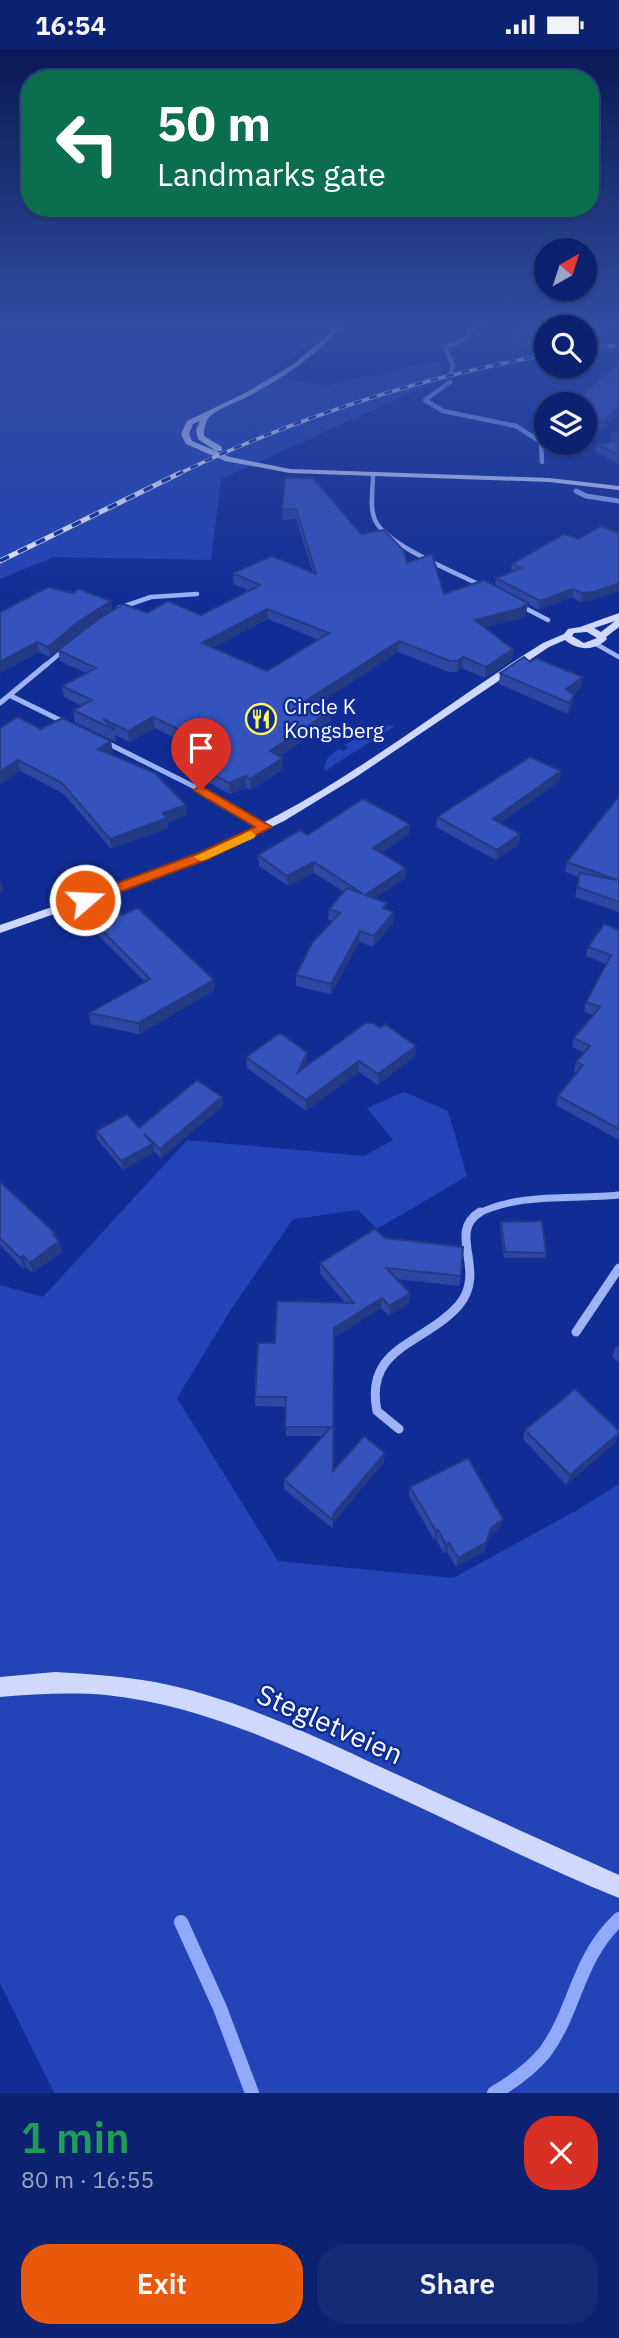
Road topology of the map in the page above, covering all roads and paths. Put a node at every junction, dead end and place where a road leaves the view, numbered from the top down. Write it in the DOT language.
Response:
graph roads {
  1 [pos="200,418"];
  2 [pos="204,418"];
  3 [pos="351,473"];
  4 [pos="373,474"];
  5 [pos="619,488"];
  6 [pos="488,589"];
  7 [pos="197,594"];
  8 [pos="512,602"];
  9 [pos="115,610"];
  10 [pos="619,615"];
  11 [pos="548,620"];
  12 [pos="619,622"];
  13 [pos="583,629"];
  14 [pos="567,636"];
  15 [pos="599,640"];
  16 [pos="75,641"];
  17 [pos="584,645"];
  18 [pos="532,655"];
  19 [pos="619,657"];
  20 [pos="11,696"];
  21 [pos="0,703"];
  22 [pos="70,725"];
  23 [pos="93,736"];
  24 [pos="265,827"];
  25 [pos="0,929"];
  26 [pos="619,1195"];
  27 [pos="619,1268"];
  28 [pos="576,1332"];
  29 [pos="399,1429"];
  30 [pos="0,1687"];
  31 [pos="619,1887"];
  1 -- 3 [label="street"];
  2 -- 3 [label="street"];
  3 -- 4 [label="street"];
  4 -- 5 [label="street"];
  4 -- 6 [label="street"];
  7 -- 9 [label="street"];
  8 -- 11 [label="street"];
  10 -- 13 [label="street"];
  12 -- 15 [label="street"];
  13 -- 14 [label="street"];
  13 -- 15 [label="street"];
  14 -- 17 [label="street"];
  14 -- 18 [label="street"];
  15 -- 17 [label="street"];
  15 -- 19 [label="street"];
  16 -- 20 [label="street"];
  17 -- 18 [label="street"];
  18 -- 24 [label="street"];
  20 -- 21 [label="street"];
  20 -- 22 [label="street"];
  23 -- 24 [label="street"];
  24 -- 25 [label="street"];
  26 -- 29 [label="street"];
  27 -- 28 [label="street"];
  30 -- 31 [label="street, Stegletveien"];
}
